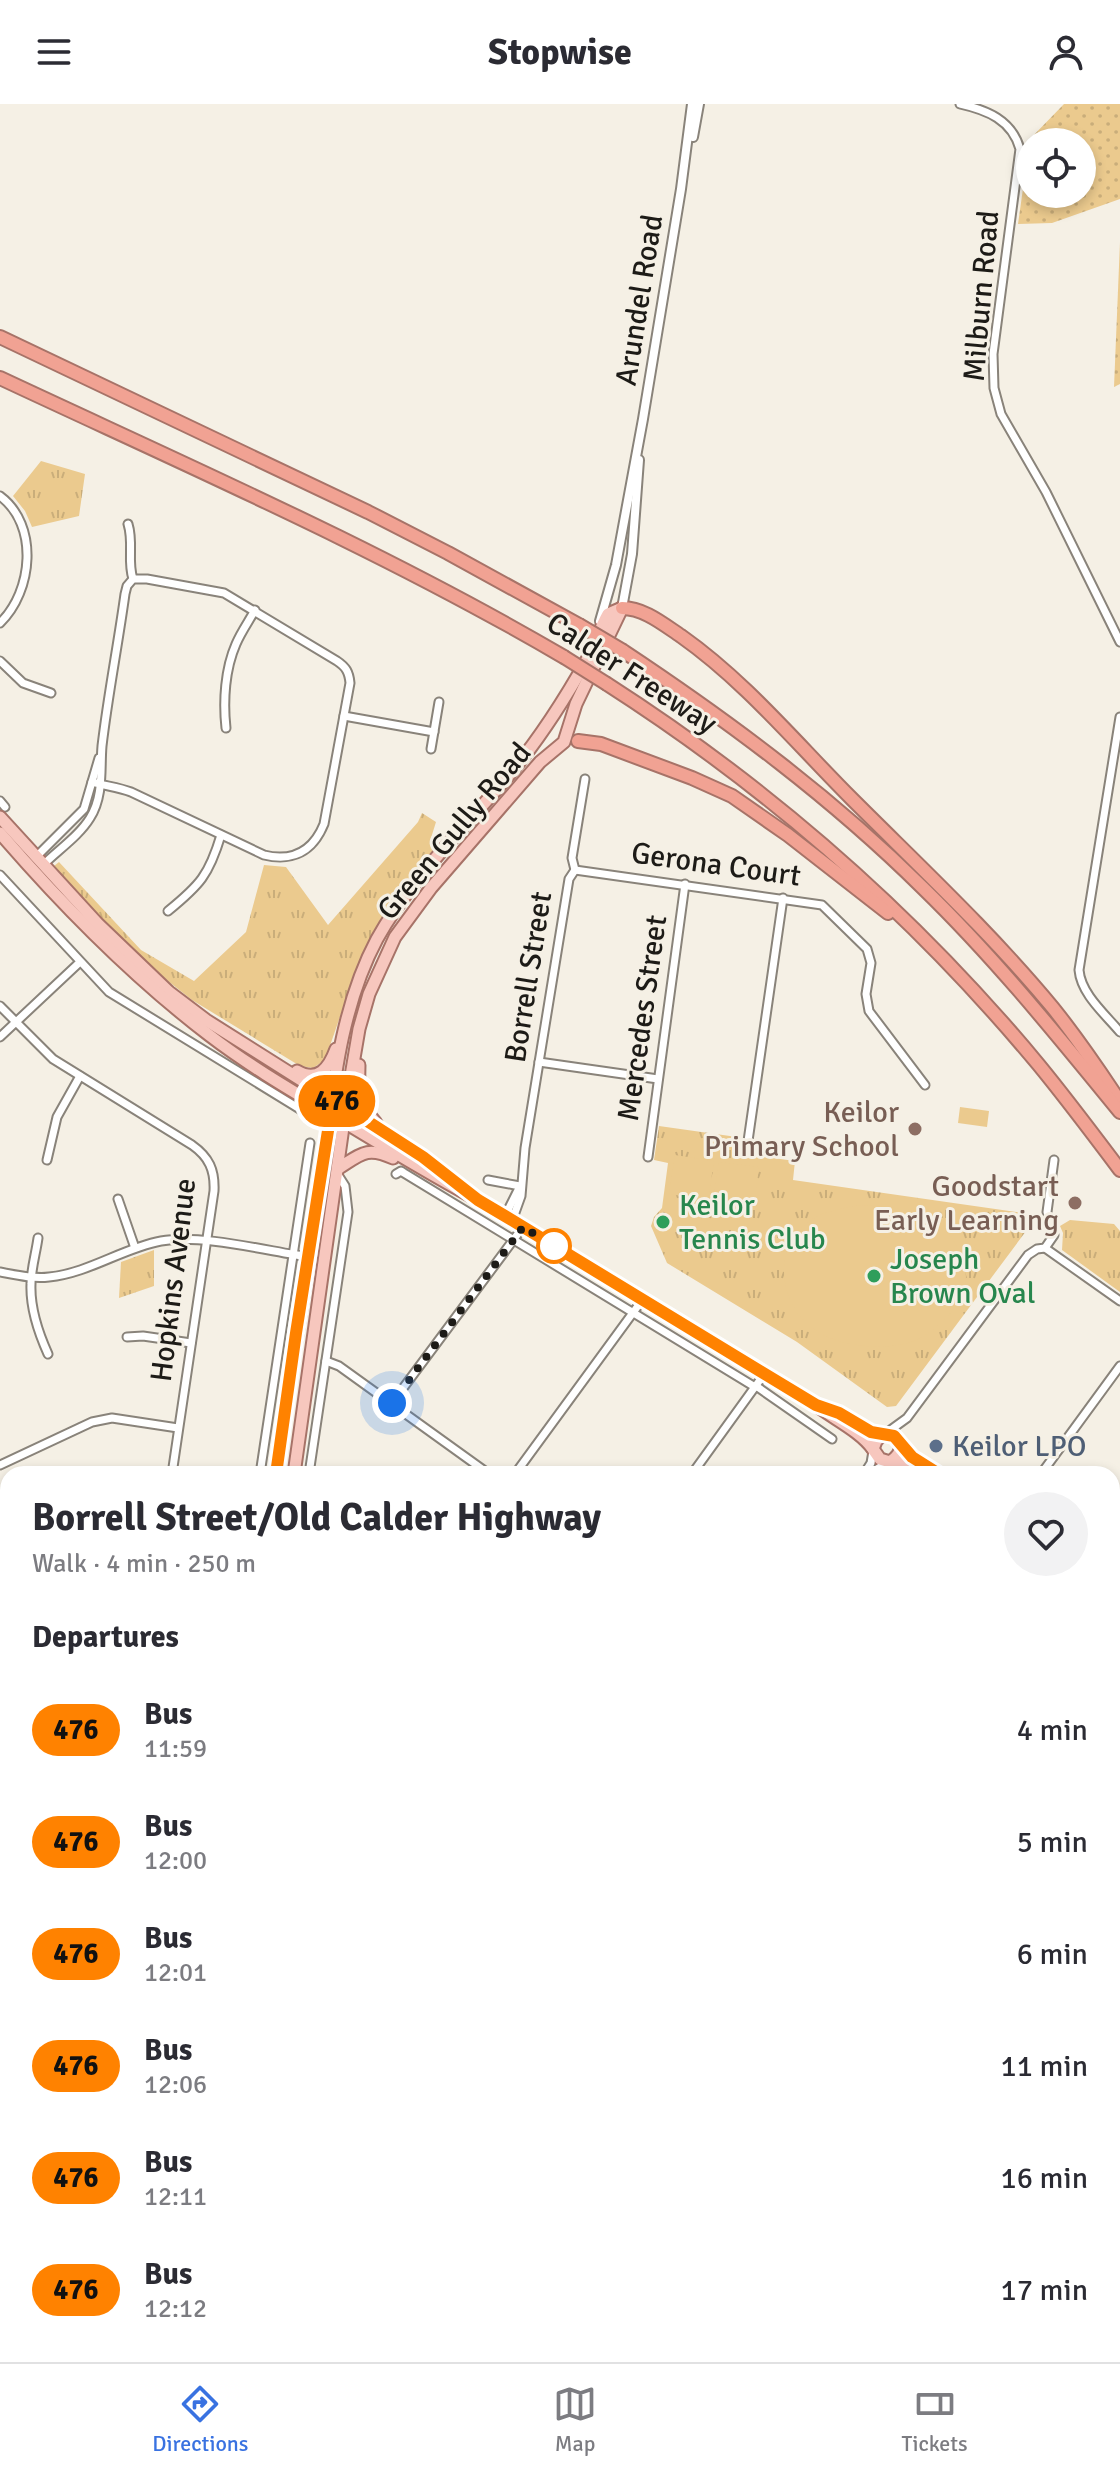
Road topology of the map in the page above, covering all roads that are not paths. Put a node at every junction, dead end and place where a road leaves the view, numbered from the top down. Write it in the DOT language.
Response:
graph roads {
  1 [pos="692,104"];
  2 [pos="699,104"];
  3 [pos="960,104"];
  4 [pos="681,189"];
  5 [pos="0,337"];
  6 [pos="0,378"];
  7 [pos="643,419"];
  8 [pos="0,496"];
  9 [pos="128,524"];
  10 [pos="130,582"];
  11 [pos="622,608"];
  12 [pos="255,610"];
  13 [pos="603,614"];
  14 [pos="0,623"];
  15 [pos="1120,642"];
  16 [pos="0,661"];
  17 [pos="569,691"];
  18 [pos="51,693"];
  19 [pos="439,702"];
  20 [pos="344,716"];
  21 [pos="1120,717"];
  22 [pos="545,727"];
  23 [pos="226,728"];
  24 [pos="434,732"];
  25 [pos="578,741"];
  26 [pos="564,742"];
  27 [pos="431,749"];
  28 [pos="585,779"];
  29 [pos="96,784"];
  30 [pos="2,808"];
  31 [pos="0,833"];
  32 [pos="221,835"];
  33 [pos="36,863"];
  34 [pos="575,870"];
  35 [pos="0,875"];
  36 [pos="685,884"];
  37 [pos="783,898"];
  38 [pos="168,911"];
  39 [pos="80,962"];
  40 [pos="951,967"];
  41 [pos="0,1006"];
  42 [pos="206,1020"];
  43 [pos="346,1021"];
  44 [pos="16,1022"];
  45 [pos="359,1029"];
  46 [pos="1120,1032"];
  47 [pos="0,1037"];
  48 [pos="539,1062"];
  49 [pos="80,1076"];
  50 [pos="658,1079"];
  51 [pos="925,1085"];
  52 [pos="333,1099"];
  53 [pos="1120,1102"];
  54 [pos="346,1107"];
  55 [pos="303,1111"];
  56 [pos="1120,1112"];
  57 [pos="330,1114"];
  58 [pos="345,1123"];
  59 [pos="383,1131"];
  60 [pos="748,1141"];
  61 [pos="310,1143"];
  62 [pos="648,1157"];
  63 [pos="47,1160"];
  64 [pos="1054,1160"];
  65 [pos="423,1170"];
  66 [pos="1120,1170"];
  67 [pos="339,1172"];
  68 [pos="396,1174"];
  69 [pos="488,1180"];
  70 [pos="520,1186"];
  71 [pos="118,1199"];
  72 [pos="478,1200"];
  73 [pos="513,1221"];
  74 [pos="38,1238"];
  75 [pos="206,1241"];
  76 [pos="514,1241"];
  77 [pos="135,1248"];
  78 [pos="1045,1248"];
  79 [pos="294,1255"];
  80 [pos="309,1257"];
  81 [pos="0,1272"];
  82 [pos="32,1277"];
  83 [pos="643,1299"];
  84 [pos="1120,1301"];
  85 [pos="633,1314"];
  86 [pos="127,1337"];
  87 [pos="191,1343"];
  88 [pos="48,1354"];
  89 [pos="326,1361"];
  90 [pos="1120,1366"];
  91 [pos="765,1373"];
  92 [pos="756,1387"];
  93 [pos="392,1403"];
  94 [pos="816,1405"];
  95 [pos="907,1418"];
  96 [pos="178,1428"];
  97 [pos="884,1434"];
  98 [pos="832,1439"];
  99 [pos="902,1444"];
  100 [pos="1,1462"];
  101 [pos="889,1462"];
  102 [pos="871,1465"];
  103 [pos="173,1466"];
  104 [pos="261,1466"];
  105 [pos="277,1466"];
  106 [pos="295,1466"];
  107 [pos="310,1466"];
  108 [pos="478,1466"];
  109 [pos="521,1466"];
  110 [pos="698,1466"];
  111 [pos="909,1466"];
  112 [pos="926,1466"];
  113 [pos="1047,1466"];
  1 -- 4 [label="street, Arundel Road"];
  2 -- 4 [label="street, Arundel Road"];
  3 -- 15 [label="street, Milburn Road"];
  4 -- 7 [label="street, Arundel Road"];
  5 -- 56 [label="highway, Calder Freeway, bridge"];
  6 -- 40 [label="highway, Calder Freeway, bridge"];
  7 -- 11 [label="street, Arundel Road"];
  7 -- 13 [label="street, Arundel Road"];
  8 -- 14 [label="street"];
  9 -- 10 [label="street"];
  10 -- 12 [label="street"];
  10 -- 29 [label="street"];
  11 -- 17 [label="main road"];
  11 -- 26 [label="main road, Green Gully Road"];
  11 -- 53 [label="highway"];
  12 -- 20 [label="street"];
  12 -- 23 [label="street"];
  13 -- 17 [label="street, Green Gully Road"];
  16 -- 18 [label="street"];
  17 -- 22 [label="main road, Green Gully Road"];
  19 -- 24 [label="street"];
  20 -- 24 [label="street"];
  20 -- 32 [label="street"];
  21 -- 46 [label="street"];
  22 -- 26 [label="main road"];
  22 -- 43 [label="main road, Green Gully Road"];
  24 -- 27 [label="street"];
  25 -- 26 [label="main road"];
  25 -- 40 [label="highway"];
  26 -- 45 [label="main road, Green Gully Road"];
  28 -- 34 [label="street, Borrell Street"];
  29 -- 32 [label="street"];
  29 -- 33 [label="street"];
  30 -- 33 [label="main road"];
  31 -- 33 [label="main road"];
  32 -- 38 [label="street"];
  33 -- 42 [label="main road"];
  33 -- 57 [label="main road"];
  34 -- 36 [label="street, Gerona Court"];
  34 -- 48 [label="street, Borrell Street"];
  35 -- 39 [label="street"];
  36 -- 37 [label="street, Gerona Court"];
  36 -- 50 [label="street, Mercedes Street"];
  37 -- 51 [label="street, Gerona Court"];
  37 -- 60 [label="street"];
  39 -- 44 [label="street"];
  39 -- 55 [label="street"];
  40 -- 66 [label="highway, Calder Freeway"];
  41 -- 44 [label="street, Hopkins Avenue"];
  42 -- 43 [label="main road"];
  42 -- 52 [label="main road"];
  43 -- 52 [label="main road, Green Gully Road"];
  44 -- 47 [label="street"];
  44 -- 49 [label="street, Hopkins Avenue"];
  45 -- 54 [label="main road, Green Gully Road"];
  45 -- 59 [label="main road"];
  48 -- 50 [label="street"];
  48 -- 70 [label="street, Borrell Street"];
  49 -- 63 [label="street"];
  49 -- 75 [label="street, Hopkins Avenue"];
  50 -- 62 [label="street, Mercedes Street"];
  52 -- 54 [label="main road"];
  52 -- 57 [label="main road, Green Gully Road"];
  54 -- 58 [label="main road, Green Gully Road"];
  54 -- 59 [label="main road"];
  57 -- 58 [label="main road"];
  57 -- 80 [label="main road, Green Gully Road"];
  58 -- 65 [label="main road"];
  58 -- 67 [label="main road, Green Gully Road"];
  59 -- 72 [label="main road"];
  61 -- 79 [label="street"];
  64 -- 78 [label="street"];
  65 -- 67 [label="main road"];
  65 -- 72 [label="main road"];
  67 -- 89 [label="street"];
  67 -- 106 [label="main road, Green Gully Road"];
  68 -- 76 [label="street"];
  69 -- 70 [label="street"];
  70 -- 73 [label="street, Borrell Street"];
  71 -- 77 [label="street"];
  72 -- 73 [label="main road"];
  73 -- 76 [label="street, Borrell Street"];
  73 -- 83 [label="main road"];
  74 -- 82 [label="street"];
  75 -- 77 [label="street"];
  75 -- 79 [label="street"];
  75 -- 87 [label="street, Hopkins Avenue"];
  76 -- 85 [label="street"];
  76 -- 93 [label="street, Borrell Street"];
  77 -- 82 [label="street"];
  78 -- 84 [label="street"];
  78 -- 95 [label="street"];
  79 -- 80 [label="street"];
  79 -- 104 [label="street"];
  80 -- 105 [label="main road, Green Gully Road"];
  81 -- 82 [label="street"];
  82 -- 88 [label="street"];
  83 -- 85 [label="street"];
  83 -- 91 [label="main road"];
  85 -- 92 [label="street"];
  85 -- 109 [label="street"];
  86 -- 87 [label="street"];
  87 -- 96 [label="street, Hopkins Avenue"];
  89 -- 93 [label="street"];
  89 -- 107 [label="street"];
  90 -- 113 [label="street"];
  91 -- 92 [label="street"];
  91 -- 94 [label="main road"];
  92 -- 98 [label="street"];
  92 -- 110 [label="street"];
  93 -- 108 [label="street"];
  94 -- 97 [label="main road"];
  94 -- 102 [label="main road"];
  95 -- 97 [label="street"];
  95 -- 99 [label="street"];
  96 -- 100 [label="street"];
  96 -- 103 [label="street, Hopkins Avenue"];
  97 -- 99 [label="main road"];
  97 -- 102 [label="main road"];
  99 -- 101 [label="main road"];
  99 -- 112 [label="main road"];
  101 -- 102 [label="main road"];
  101 -- 111 [label="main road"];
}
